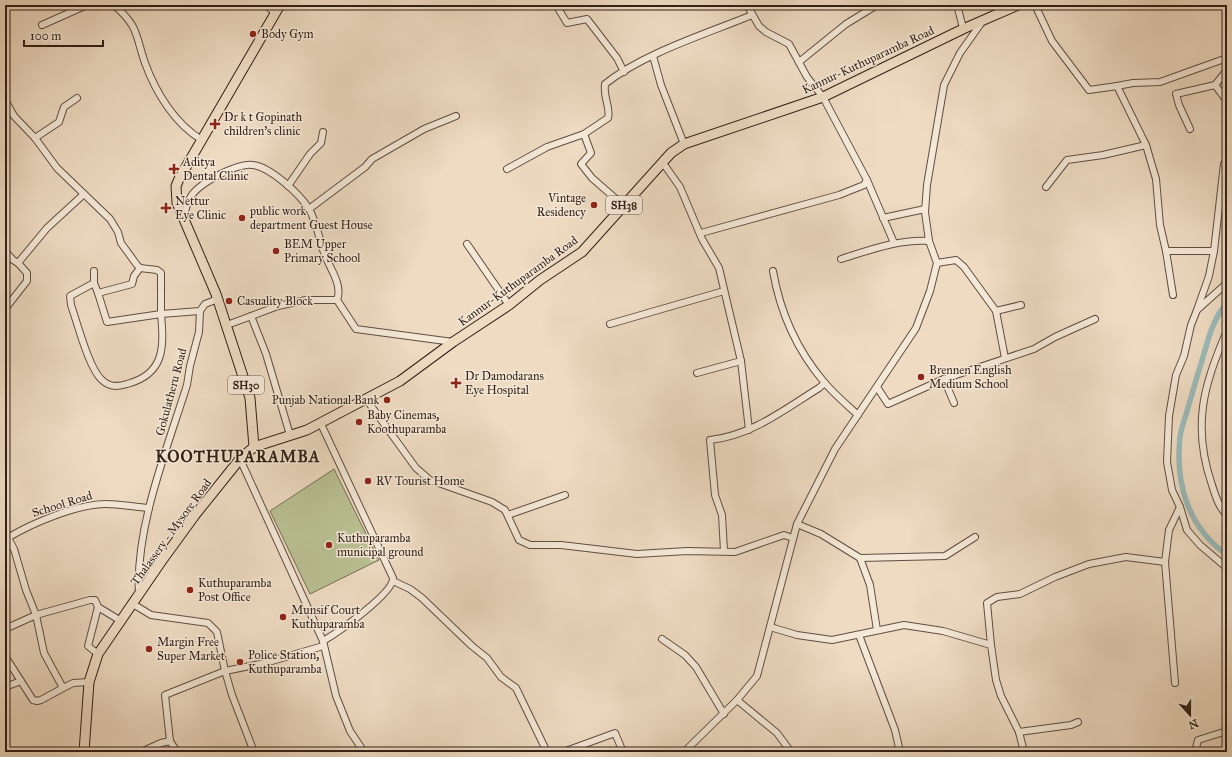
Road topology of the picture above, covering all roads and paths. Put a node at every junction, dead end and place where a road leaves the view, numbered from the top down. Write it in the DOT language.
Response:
graph roads {
  1 [pos="87,5"];
  2 [pos="114,5"];
  3 [pos="265,5"];
  4 [pos="556,5"];
  5 [pos="747,5"];
  6 [pos="877,5"];
  7 [pos="957,5"];
  8 [pos="1018,5"];
  9 [pos="1035,5"];
  10 [pos="278,9"];
  11 [pos="752,15"];
  12 [pos="982,22"];
  13 [pos="42,25"];
  14 [pos="963,28"];
  15 [pos="653,56"];
  16 [pos="1226,60"];
  17 [pos="799,62"];
  18 [pos="1227,70"];
  19 [pos="624,72"];
  20 [pos="1215,85"];
  21 [pos="1117,86"];
  22 [pos="823,97"];
  23 [pos="77,98"];
  24 [pos="5,100"];
  25 [pos="1227,101"];
  26 [pos="456,116"];
  27 [pos="1190,129"];
  28 [pos="323,132"];
  29 [pos="584,134"];
  30 [pos="35,138"];
  31 [pos="202,140"];
  32 [pos="684,144"];
  33 [pos="1146,145"];
  34 [pos="1227,160"];
  35 [pos="663,163"];
  36 [pos="507,169"];
  37 [pos="867,180"];
  38 [pos="288,186"];
  39 [pos="1046,187"];
  40 [pos="84,194"];
  41 [pos="624,206"];
  42 [pos="309,209"];
  43 [pos="925,209"];
  44 [pos="883,218"];
  45 [pos="183,219"];
  46 [pos="701,233"];
  47 [pos="930,241"];
  48 [pos="894,243"];
  49 [pos="467,244"];
  50 [pos="5,251"];
  51 [pos="1166,251"];
  52 [pos="1214,251"];
  53 [pos="841,259"];
  54 [pos="18,263"];
  55 [pos="937,263"];
  56 [pos="140,268"];
  57 [pos="94,271"];
  58 [pos="773,271"];
  59 [pos="94,283"];
  60 [pos="1227,283"];
  61 [pos="724,291"];
  62 [pos="98,293"];
  63 [pos="1173,295"];
  64 [pos="218,299"];
  65 [pos="337,300"];
  66 [pos="509,305"];
  67 [pos="1021,305"];
  68 [pos="5,309"];
  69 [pos="1197,310"];
  70 [pos="200,311"];
  71 [pos="996,311"];
  72 [pos="161,314"];
  73 [pos="251,316"];
  74 [pos="1094,320"];
  75 [pos="610,324"];
  76 [pos="227,325"];
  77 [pos="1227,331"];
  78 [pos="453,342"];
  79 [pos="1006,358"];
  80 [pos="741,361"];
  81 [pos="697,374"];
  82 [pos="944,379"];
  83 [pos="824,384"];
  84 [pos="877,387"];
  85 [pos="366,399"];
  86 [pos="954,403"];
  87 [pos="858,415"];
  88 [pos="321,424"];
  89 [pos="749,430"];
  90 [pos="290,435"];
  91 [pos="254,447"];
  92 [pos="240,459"];
  93 [pos="565,495"];
  94 [pos="1180,507"];
  95 [pos="149,508"];
  96 [pos="508,515"];
  97 [pos="1227,515"];
  98 [pos="797,524"];
  99 [pos="7,534"];
  100 [pos="975,537"];
  101 [pos="793,538"];
  102 [pos="724,551"];
  103 [pos="860,558"];
  104 [pos="1165,562"];
  105 [pos="1227,568"];
  106 [pos="393,581"];
  107 [pos="139,596"];
  108 [pos="133,604"];
  109 [pos="98,608"];
  110 [pos="36,615"];
  111 [pos="121,621"];
  112 [pos="770,627"];
  113 [pos="5,629"];
  114 [pos="877,630"];
  115 [pos="859,635"];
  116 [pos="662,639"];
  117 [pos="323,643"];
  118 [pos="991,645"];
  119 [pos="98,654"];
  120 [pos="5,656"];
  121 [pos="225,672"];
  122 [pos="21,682"];
  123 [pos="89,682"];
  124 [pos="1175,683"];
  125 [pos="5,687"];
  126 [pos="63,688"];
  127 [pos="737,700"];
  128 [pos="724,714"];
  129 [pos="1078,722"];
  130 [pos="1227,731"];
  131 [pos="1019,732"];
  132 [pos="170,742"];
  133 [pos="84,752"];
  134 [pos="141,752"];
  135 [pos="177,752"];
  136 [pos="254,752"];
  137 [pos="364,752"];
  138 [pos="549,752"];
  139 [pos="563,752"];
  140 [pos="623,752"];
  141 [pos="684,752"];
  142 [pos="791,752"];
  143 [pos="900,752"];
  144 [pos="1024,752"];
  145 [pos="1195,752"];
  1 -- 13 [label="street"];
  2 -- 31 [label="street"];
  3 -- 10 [label="street"];
  4 -- 19 [label="street"];
  5 -- 11 [label="street"];
  6 -- 17 [label="street"];
  7 -- 14 [label="street"];
  8 -- 12 [label="main road, Kannur-Kuthuparamba Road / SH38"];
  9 -- 21 [label="street"];
  10 -- 31 [label="main road, SH30"];
  11 -- 15 [label="street"];
  11 -- 17 [label="street"];
  12 -- 14 [label="main road, Kannur-Kuthuparamba Road / SH38"];
  12 -- 43 [label="street"];
  14 -- 22 [label="main road, Kannur-Kuthuparamba Road / SH38"];
  15 -- 19 [label="street"];
  15 -- 32 [label="street"];
  16 -- 21 [label="street"];
  17 -- 22 [label="street"];
  18 -- 20 [label="street"];
  19 -- 29 [label="street"];
  20 -- 25 [label="street"];
  20 -- 27 [label="street"];
  21 -- 33 [label="street"];
  22 -- 32 [label="main road, Kannur-Kuthuparamba Road / SH38"];
  22 -- 37 [label="street"];
  23 -- 30 [label="street"];
  24 -- 30 [label="street"];
  26 -- 42 [label="street"];
  28 -- 38 [label="street"];
  29 -- 36 [label="street"];
  29 -- 41 [label="street"];
  30 -- 40 [label="street"];
  31 -- 45 [label="main road, SH30"];
  32 -- 35 [label="main road, Kannur-Kuthuparamba Road / SH38"];
  33 -- 39 [label="street"];
  33 -- 51 [label="street"];
  34 -- 52 [label="street"];
  35 -- 41 [label="main road, Kannur-Kuthuparamba Road / SH38"];
  35 -- 46 [label="street"];
  37 -- 44 [label="street"];
  37 -- 46 [label="street"];
  38 -- 42 [label="street"];
  38 -- 45 [label="street"];
  40 -- 54 [label="street"];
  40 -- 56 [label="street"];
  41 -- 66 [label="main road, Kannur-Kuthuparamba Road / SH38"];
  42 -- 65 [label="street"];
  43 -- 44 [label="street"];
  43 -- 47 [label="street"];
  44 -- 48 [label="street"];
  45 -- 64 [label="main road, SH30"];
  46 -- 61 [label="street"];
  47 -- 48 [label="street"];
  47 -- 55 [label="street"];
  48 -- 53 [label="street"];
  49 -- 66 [label="street"];
  50 -- 54 [label="street"];
  51 -- 52 [label="street"];
  51 -- 63 [label="street"];
  52 -- 69 [label="street"];
  54 -- 68 [label="street"];
  55 -- 71 [label="street"];
  55 -- 84 [label="street"];
  56 -- 62 [label="street"];
  56 -- 72 [label="street"];
  57 -- 59 [label="street"];
  58 -- 83 [label="street"];
  59 -- 62 [label="street"];
  59 -- 72 [label="street"];
  60 -- 69 [label="street"];
  61 -- 75 [label="street"];
  61 -- 80 [label="street"];
  62 -- 72 [label="street"];
  64 -- 70 [label="street"];
  64 -- 76 [label="main road, SH30"];
  65 -- 73 [label="street"];
  65 -- 78 [label="street"];
  66 -- 78 [label="main road, Kannur-Kuthuparamba Road / SH38"];
  67 -- 71 [label="street"];
  69 -- 94 [label="street"];
  70 -- 72 [label="street"];
  70 -- 95 [label="street, Gokulatheru Road"];
  71 -- 79 [label="street"];
  73 -- 76 [label="street"];
  73 -- 90 [label="street"];
  74 -- 79 [label="street"];
  76 -- 91 [label="main road, SH30"];
  77 -- 97 [label="street"];
  78 -- 85 [label="main road, Kannur-Kuthuparamba Road / SH38"];
  79 -- 82 [label="street"];
  80 -- 81 [label="street"];
  80 -- 89 [label="street"];
  82 -- 84 [label="street"];
  82 -- 86 [label="street"];
  83 -- 87 [label="street"];
  83 -- 89 [label="street"];
  84 -- 87 [label="street"];
  85 -- 88 [label="main road, Kannur-Kuthuparamba Road / SH38"];
  85 -- 96 [label="street"];
  87 -- 98 [label="street"];
  88 -- 90 [label="main road, Kannur-Kuthuparamba Road / SH38"];
  88 -- 106 [label="street"];
  89 -- 102 [label="street"];
  90 -- 91 [label="main road, Kannur-Kuthuparamba Road / SH38"];
  91 -- 92 [label="main road, Thalassery - Mysore Road"];
  92 -- 107 [label="main road, Thalassery - Mysore Road"];
  92 -- 117 [label="street"];
  93 -- 96 [label="street"];
  94 -- 104 [label="street"];
  94 -- 105 [label="street"];
  95 -- 99 [label="street, School Road"];
  95 -- 107 [label="street, Gokulatheru Road"];
  96 -- 102 [label="street"];
  98 -- 101 [label="street"];
  98 -- 103 [label="street"];
  99 -- 110 [label="street"];
  100 -- 103 [label="street"];
  101 -- 102 [label="street"];
  101 -- 112 [label="street"];
  103 -- 114 [label="street"];
  104 -- 118 [label="street"];
  104 -- 124 [label="street"];
  106 -- 117 [label="street"];
  106 -- 138 [label="street"];
  107 -- 108 [label="main road, Thalassery - Mysore Road"];
  108 -- 111 [label="main road, Thalassery - Mysore Road"];
  108 -- 121 [label="street"];
  109 -- 110 [label="street"];
  109 -- 111 [label="street"];
  109 -- 119 [label="street"];
  110 -- 113 [label="street"];
  110 -- 126 [label="street"];
  111 -- 119 [label="main road, Thalassery - Mysore Road"];
  112 -- 115 [label="street"];
  112 -- 127 [label="street"];
  114 -- 115 [label="street"];
  114 -- 118 [label="street"];
  115 -- 143 [label="street"];
  116 -- 128 [label="street"];
  117 -- 121 [label="street"];
  117 -- 137 [label="street"];
  118 -- 131 [label="street"];
  119 -- 123 [label="main road, Thalassery - Mysore Road"];
  120 -- 122 [label="street"];
  121 -- 132 [label="street"];
  121 -- 136 [label="street"];
  122 -- 125 [label="street"];
  122 -- 126 [label="street"];
  123 -- 126 [label="street"];
  123 -- 133 [label="main road, Thalassery - Mysore Road"];
  127 -- 128 [label="street"];
  127 -- 142 [label="street"];
  128 -- 141 [label="street"];
  129 -- 131 [label="street"];
  130 -- 145 [label="street"];
  131 -- 144 [label="street"];
  132 -- 134 [label="street"];
  132 -- 135 [label="street"];
  139 -- 140 [label="street"];
}
